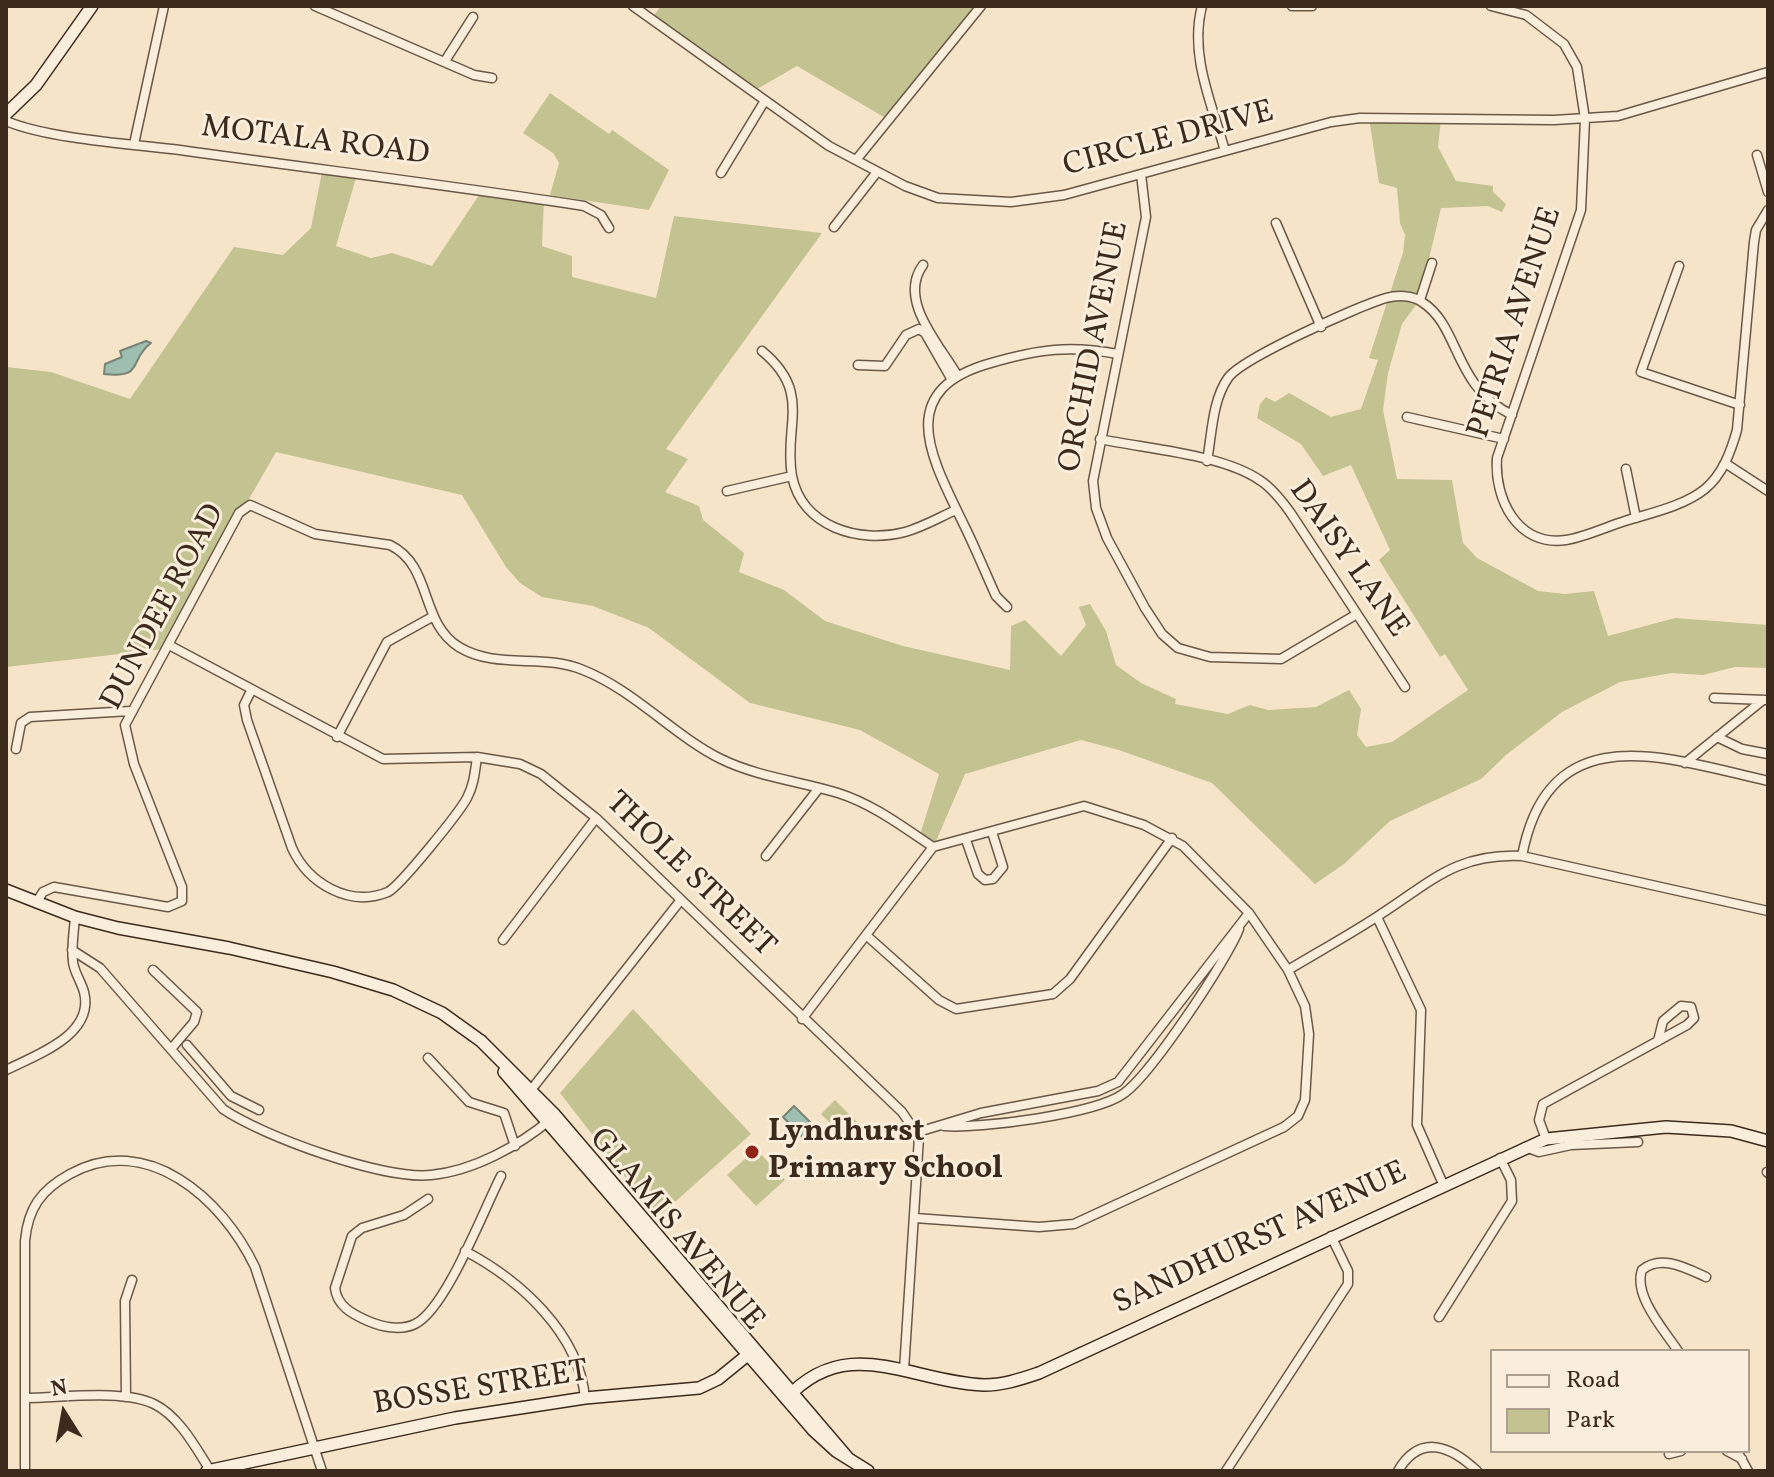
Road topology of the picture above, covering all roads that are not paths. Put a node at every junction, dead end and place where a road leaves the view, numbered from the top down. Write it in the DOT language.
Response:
graph roads {
  1 [pos="92,6"];
  2 [pos="164,6"];
  3 [pos="315,6"];
  4 [pos="633,6"];
  5 [pos="981,6"];
  6 [pos="1202,6"];
  7 [pos="1292,6"];
  8 [pos="1312,6"];
  9 [pos="1491,6"];
  10 [pos="1528,10"];
  11 [pos="473,17"];
  12 [pos="445,61"];
  13 [pos="1768,72"];
  14 [pos="492,78"];
  15 [pos="764,102"];
  16 [pos="6,114"];
  17 [pos="1585,119"];
  18 [pos="6,121"];
  19 [pos="134,144"];
  20 [pos="1225,151"];
  21 [pos="1757,155"];
  22 [pos="856,160"];
  23 [pos="877,172"];
  24 [pos="721,173"];
  25 [pos="1141,174"];
  26 [pos="1768,192"];
  27 [pos="1768,210"];
  28 [pos="1276,223"];
  29 [pos="834,227"];
  30 [pos="609,228"];
  31 [pos="1432,263"];
  32 [pos="923,265"];
  33 [pos="1679,266"];
  34 [pos="1420,300"];
  35 [pos="1321,327"];
  36 [pos="762,351"];
  37 [pos="1118,354"];
  38 [pos="858,365"];
  39 [pos="954,378"];
  40 [pos="1740,405"];
  41 [pos="1512,415"];
  42 [pos="1407,417"];
  43 [pos="1100,439"];
  44 [pos="1504,439"];
  45 [pos="1207,461"];
  46 [pos="1725,463"];
  47 [pos="1626,469"];
  48 [pos="792,476"];
  49 [pos="727,491"];
  50 [pos="1768,491"];
  51 [pos="956,510"];
  52 [pos="1636,518"];
  53 [pos="1007,607"];
  54 [pos="1357,614"];
  55 [pos="432,617"];
  56 [pos="169,645"];
  57 [pos="1405,687"];
  58 [pos="251,691"];
  59 [pos="1714,698"];
  60 [pos="1765,700"];
  61 [pos="130,711"];
  62 [pos="337,737"];
  63 [pos="1717,737"];
  64 [pos="16,749"];
  65 [pos="1768,754"];
  66 [pos="477,757"];
  67 [pos="1685,763"];
  68 [pos="1768,781"];
  69 [pos="819,788"];
  70 [pos="596,818"];
  71 [pos="992,832"];
  72 [pos="1172,838"];
  73 [pos="966,840"];
  74 [pos="933,847"];
  75 [pos="766,856"];
  76 [pos="1522,856"];
  77 [pos="6,890"];
  78 [pos="680,901"];
  79 [pos="36,903"];
  80 [pos="1768,911"];
  81 [pos="1249,913"];
  82 [pos="75,917"];
  83 [pos="1377,917"];
  84 [pos="1241,924"];
  85 [pos="866,935"];
  86 [pos="503,940"];
  87 [pos="72,950"];
  88 [pos="153,970"];
  89 [pos="1288,970"];
  90 [pos="802,1019"];
  91 [pos="1658,1041"];
  92 [pos="187,1045"];
  93 [pos="171,1049"];
  94 [pos="428,1058"];
  95 [pos="6,1070"];
  96 [pos="528,1094"];
  97 [pos="259,1110"];
  98 [pos="551,1118"];
  99 [pos="939,1125"];
  100 [pos="918,1132"];
  101 [pos="1546,1139"];
  102 [pos="1768,1141"];
  103 [pos="1638,1142"];
  104 [pos="515,1146"];
  105 [pos="1524,1147"];
  106 [pos="1500,1158"];
  107 [pos="501,1176"];
  108 [pos="1443,1184"];
  109 [pos="428,1199"];
  110 [pos="915,1218"];
  111 [pos="1331,1236"];
  112 [pos="465,1251"];
  113 [pos="1706,1277"];
  114 [pos="132,1280"];
  115 [pos="1439,1317"];
  116 [pos="1677,1349"];
  117 [pos="750,1353"];
  118 [pos="904,1370"];
  119 [pos="789,1396"];
  120 [pos="126,1397"];
  121 [pos="26,1398"];
  122 [pos="585,1398"];
  123 [pos="313,1446"];
  124 [pos="1673,1453"];
  125 [pos="1730,1453"];
  126 [pos="1738,1453"];
  127 [pos="1669,1454"];
  128 [pos="1742,1460"];
  129 [pos="208,1470"];
  130 [pos="25,1471"];
  131 [pos="322,1471"];
  132 [pos="868,1471"];
  133 [pos="1226,1471"];
  134 [pos="1398,1471"];
  135 [pos="1477,1471"];
  136 [pos="1748,1471"];
  1 -- 16 [label="street"];
  2 -- 19 [label="street"];
  3 -- 12 [label="street"];
  4 -- 15 [label="street, CIRCLE DRIVE"];
  5 -- 22 [label="street"];
  6 -- 20 [label="street"];
  7 -- 8 [label="street"];
  9 -- 10 [label="street"];
  10 -- 17 [label="street, PETRIA AVENUE"];
  11 -- 12 [label="street"];
  12 -- 14 [label="street"];
  13 -- 17 [label="street, CIRCLE DRIVE"];
  15 -- 22 [label="street, CIRCLE DRIVE"];
  15 -- 24 [label="street"];
  17 -- 20 [label="street, CIRCLE DRIVE"];
  17 -- 41 [label="street, PETRIA AVENUE"];
  18 -- 19 [label="street, MOTALA ROAD"];
  19 -- 30 [label="street, MOTALA ROAD"];
  20 -- 25 [label="street, CIRCLE DRIVE"];
  21 -- 26 [label="street"];
  22 -- 23 [label="street, CIRCLE DRIVE"];
  23 -- 25 [label="street, CIRCLE DRIVE"];
  23 -- 29 [label="street"];
  25 -- 37 [label="street, ORCHID AVENUE"];
  27 -- 40 [label="street, PETRIA AVENUE"];
  28 -- 35 [label="street"];
  31 -- 34 [label="street"];
  32 -- 39 [label="street"];
  33 -- 40 [label="street"];
  34 -- 35 [label="street"];
  34 -- 41 [label="street"];
  35 -- 45 [label="street"];
  36 -- 48 [label="street"];
  37 -- 39 [label="street"];
  37 -- 43 [label="street, ORCHID AVENUE"];
  38 -- 39 [label="street"];
  39 -- 51 [label="street"];
  40 -- 46 [label="street, PETRIA AVENUE"];
  41 -- 44 [label="street, PETRIA AVENUE"];
  42 -- 44 [label="street"];
  43 -- 45 [label="street, DAISY LANE"];
  43 -- 54 [label="street, ORCHID AVENUE"];
  44 -- 52 [label="street, PETRIA AVENUE"];
  45 -- 54 [label="street, DAISY LANE"];
  46 -- 50 [label="street"];
  46 -- 52 [label="street, PETRIA AVENUE"];
  47 -- 52 [label="street"];
  48 -- 49 [label="street"];
  48 -- 51 [label="street"];
  51 -- 53 [label="street"];
  54 -- 57 [label="street, DAISY LANE"];
  55 -- 56 [label="street, DUNDEE ROAD"];
  55 -- 62 [label="street"];
  55 -- 69 [label="street"];
  56 -- 58 [label="street, THOLE STREET"];
  56 -- 61 [label="street, DUNDEE ROAD"];
  58 -- 62 [label="street, THOLE STREET"];
  58 -- 66 [label="street"];
  59 -- 60 [label="street"];
  60 -- 63 [label="street"];
  61 -- 64 [label="street"];
  61 -- 79 [label="street, DUNDEE ROAD"];
  62 -- 66 [label="street, THOLE STREET"];
  63 -- 65 [label="street"];
  63 -- 67 [label="street"];
  66 -- 70 [label="street, THOLE STREET"];
  67 -- 68 [label="street"];
  67 -- 76 [label="street"];
  69 -- 74 [label="street"];
  69 -- 75 [label="street"];
  70 -- 78 [label="street, THOLE STREET"];
  70 -- 86 [label="street"];
  71 -- 72 [label="street"];
  71 -- 73 [label="street"];
  71 -- 73 [label="street"];
  72 -- 81 [label="street"];
  72 -- 85 [label="street"];
  73 -- 74 [label="street"];
  74 -- 85 [label="street"];
  76 -- 80 [label="street"];
  76 -- 83 [label="street"];
  77 -- 79 [label="street, GLAMIS AVENUE"];
  78 -- 90 [label="street, THOLE STREET"];
  78 -- 96 [label="street"];
  79 -- 82 [label="street, GLAMIS AVENUE"];
  81 -- 84 [label="street"];
  81 -- 89 [label="street"];
  82 -- 87 [label="street"];
  82 -- 96 [label="street, GLAMIS AVENUE"];
  83 -- 89 [label="street"];
  83 -- 108 [label="street"];
  84 -- 99 [label="street"];
  84 -- 99 [label="street"];
  85 -- 90 [label="street"];
  87 -- 93 [label="street"];
  87 -- 95 [label="street"];
  88 -- 93 [label="street"];
  89 -- 110 [label="street"];
  90 -- 100 [label="street, THOLE STREET"];
  91 -- 91 [label="street"];
  91 -- 101 [label="street"];
  92 -- 97 [label="street"];
  93 -- 104 [label="street"];
  94 -- 104 [label="street"];
  96 -- 98 [label="street, GLAMIS AVENUE"];
  98 -- 104 [label="street"];
  98 -- 117 [label="street, GLAMIS AVENUE"];
  99 -- 100 [label="street"];
  100 -- 110 [label="street"];
  101 -- 102 [label="street, SANDHURST AVENUE"];
  101 -- 105 [label="street, SANDHURST AVENUE"];
  103 -- 105 [label="street"];
  105 -- 106 [label="street, SANDHURST AVENUE"];
  106 -- 108 [label="street, SANDHURST AVENUE"];
  106 -- 115 [label="street"];
  107 -- 112 [label="street"];
  108 -- 111 [label="street, SANDHURST AVENUE"];
  109 -- 112 [label="street"];
  110 -- 118 [label="street"];
  111 -- 118 [label="street, SANDHURST AVENUE"];
  111 -- 133 [label="street"];
  112 -- 122 [label="street"];
  113 -- 116 [label="street"];
  114 -- 120 [label="street"];
  117 -- 119 [label="street, GLAMIS AVENUE"];
  117 -- 122 [label="street, BOSSE STREET"];
  118 -- 119 [label="street, SANDHURST AVENUE"];
  119 -- 132 [label="street, GLAMIS AVENUE"];
  120 -- 121 [label="street"];
  120 -- 129 [label="street"];
  121 -- 123 [label="street"];
  121 -- 130 [label="street"];
  122 -- 123 [label="street, BOSSE STREET"];
  123 -- 129 [label="street, BOSSE STREET"];
  123 -- 131 [label="street"];
  124 -- 127 [label="street"];
  125 -- 128 [label="street"];
  126 -- 128 [label="street"];
  128 -- 136 [label="street"];
  134 -- 135 [label="street"];
}
